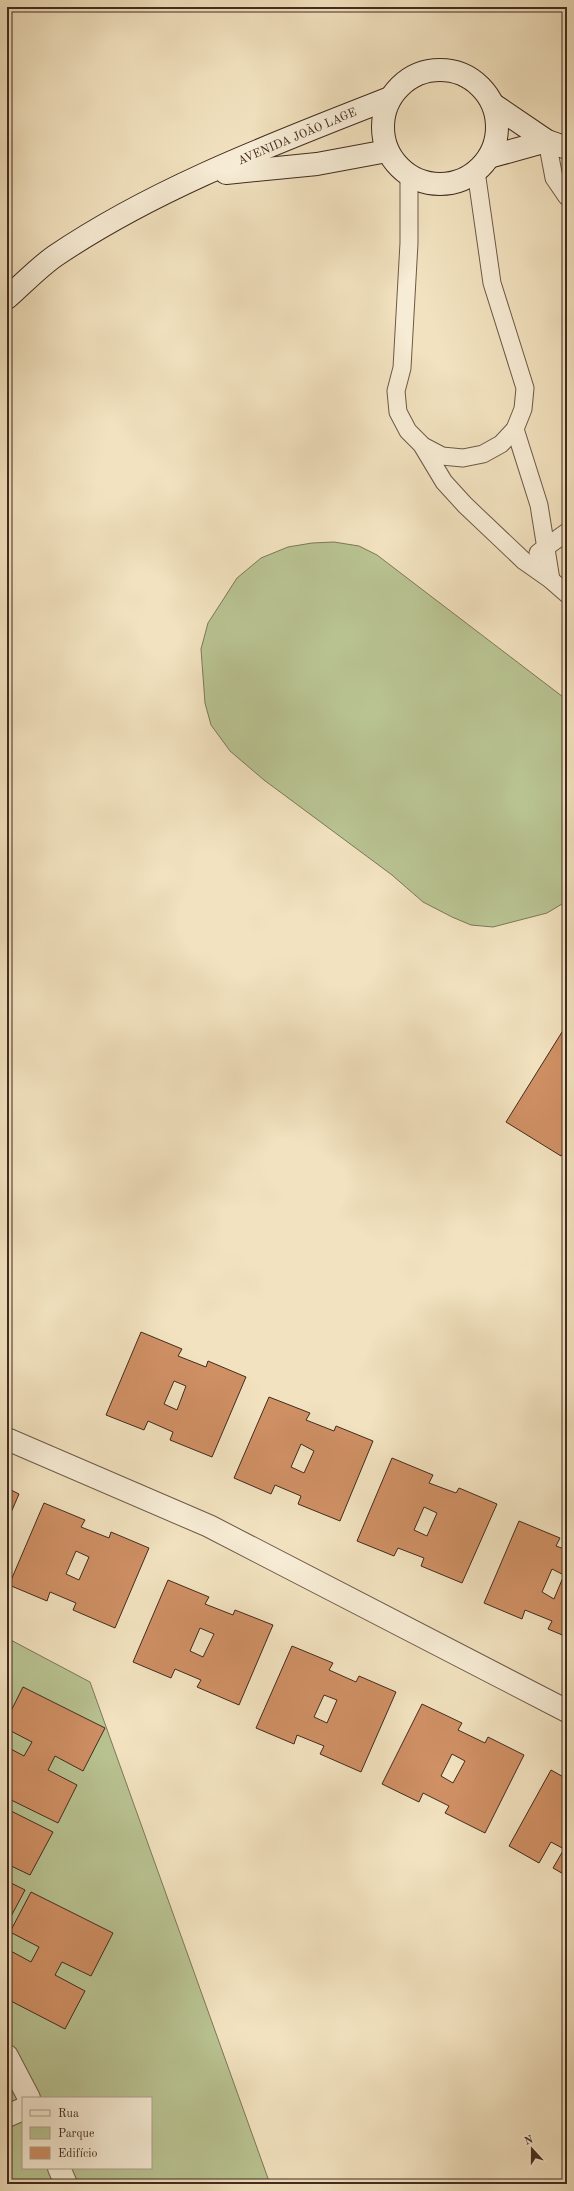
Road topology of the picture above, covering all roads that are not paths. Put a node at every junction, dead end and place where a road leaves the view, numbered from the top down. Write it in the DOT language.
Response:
graph roads {
  1 [pos="390,98"];
  2 [pos="494,105"];
  3 [pos="547,140"];
  4 [pos="567,148"];
  5 [pos="387,151"];
  6 [pos="482,164"];
  7 [pos="408,174"];
  8 [pos="205,175"];
  9 [pos="567,197"];
  10 [pos="7,298"];
  11 [pos="515,428"];
  12 [pos="423,446"];
  13 [pos="567,532"];
  14 [pos="546,548"];
  15 [pos="524,561"];
  16 [pos="551,580"];
  17 [pos="567,594"];
  18 [pos="7,1438"];
  19 [pos="567,1711"];
  20 [pos="7,2056"];
  21 [pos="28,2097"];
  22 [pos="22,2109"];
  23 [pos="7,2116"];
  1 -- 2 [label="main road, AVENIDA JOÃO LAGE"];
  1 -- 5 [label="main road, AVENIDA JOÃO LAGE"];
  1 -- 8 [label="main road, AVENIDA JOÃO LAGE"];
  2 -- 3 [label="main road, AVENIDA JOÃO LAGE"];
  2 -- 6 [label="main road, AVENIDA JOÃO LAGE"];
  3 -- 4 [label="main road, AVENIDA JOÃO LAGE"];
  3 -- 6 [label="main road, AVENIDA JOÃO LAGE"];
  3 -- 9 [label="lane"];
  5 -- 7 [label="main road, AVENIDA JOÃO LAGE"];
  5 -- 8 [label="main road, AVENIDA JOÃO LAGE"];
  6 -- 7 [label="main road, AVENIDA JOÃO LAGE"];
  6 -- 11 [label="lane"];
  7 -- 12 [label="lane"];
  8 -- 10 [label="main road, AVENIDA JOÃO LAGE"];
  11 -- 12 [label="lane"];
  11 -- 14 [label="lane"];
  12 -- 15 [label="lane"];
  13 -- 14 [label="lane"];
  14 -- 15 [label="lane"];
  14 -- 16 [label="lane"];
  15 -- 16 [label="lane"];
  16 -- 17 [label="lane"];
  18 -- 19 [label="main road"];
  20 -- 21 [label="main road"];
  22 -- 23 [label="main road"];
}
